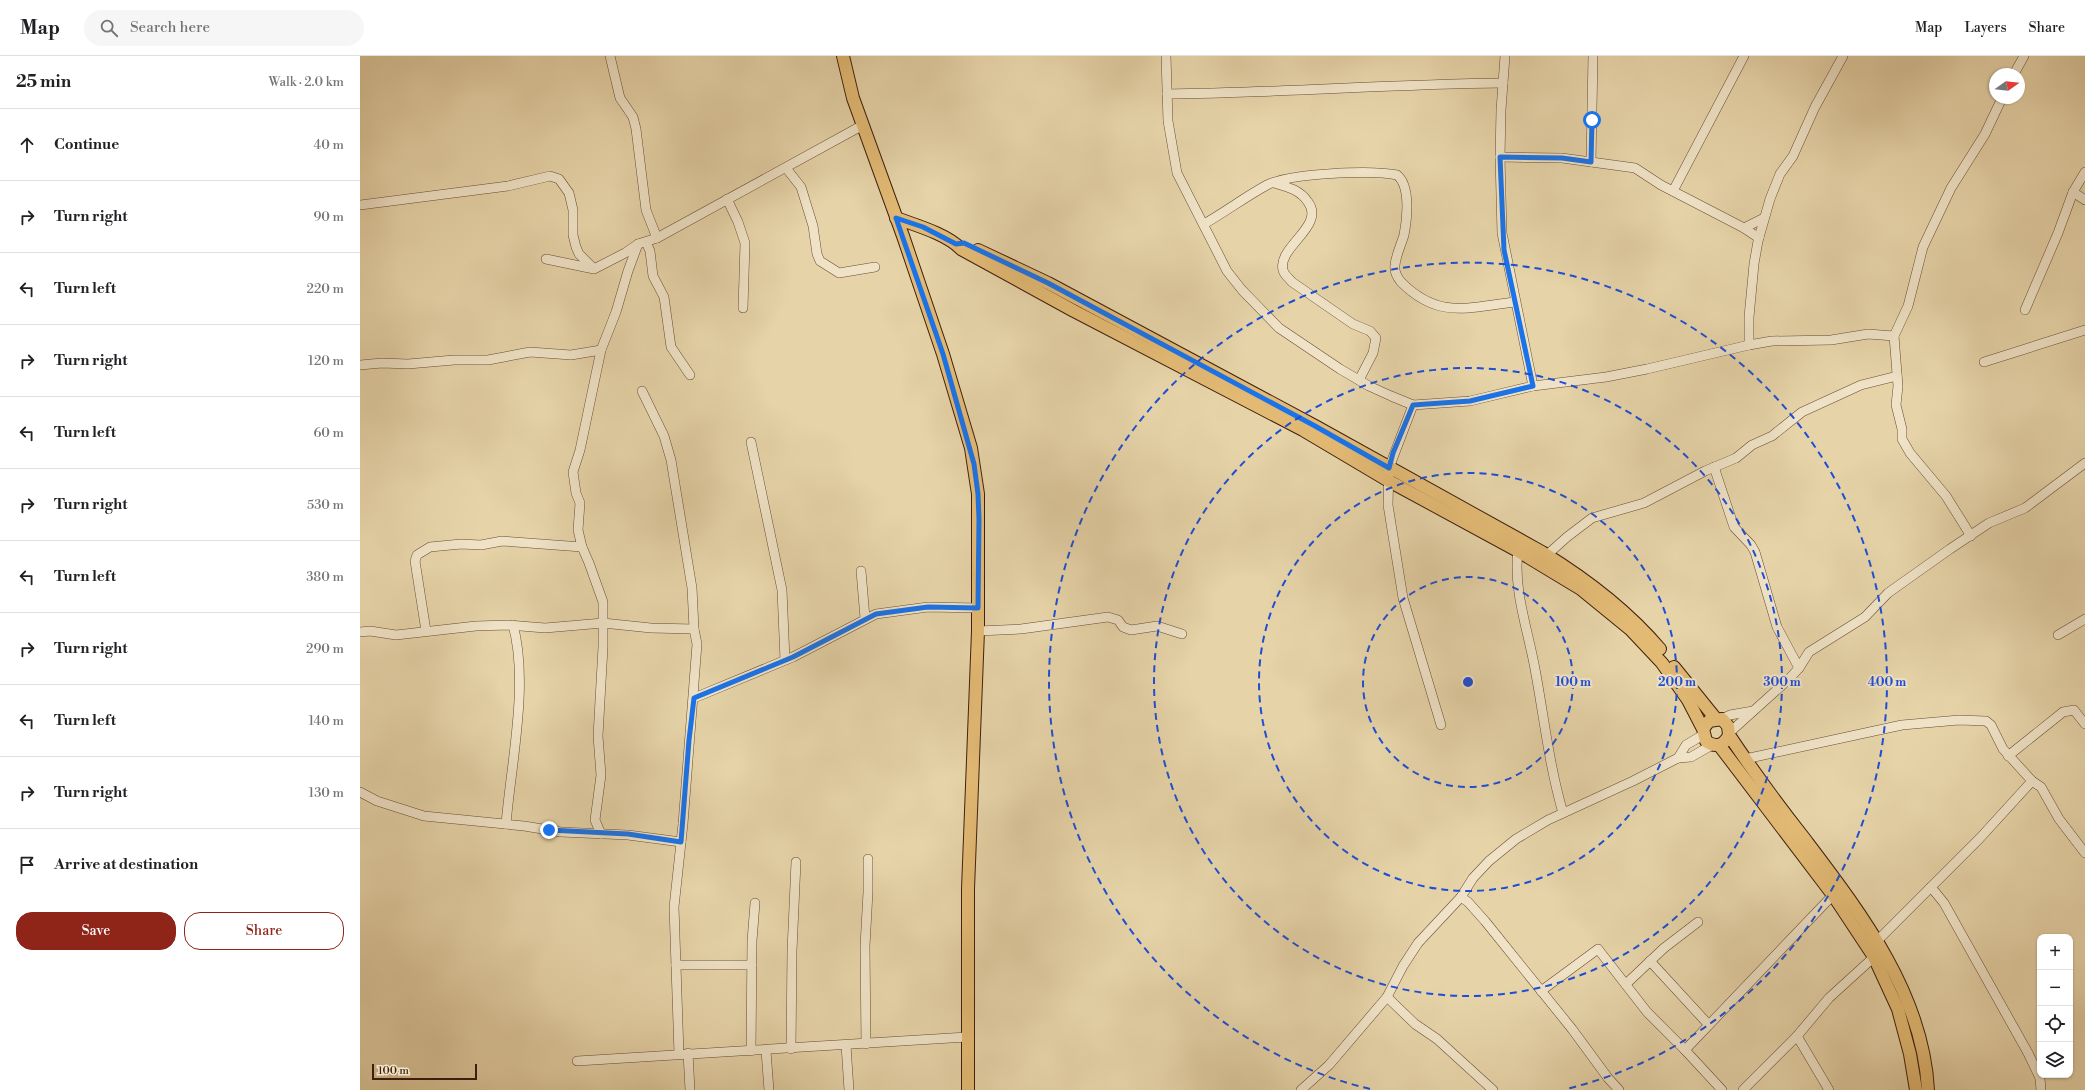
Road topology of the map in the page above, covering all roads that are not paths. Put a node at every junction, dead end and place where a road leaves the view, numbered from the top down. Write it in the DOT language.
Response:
graph roads {
  1 [pos="610,56"];
  2 [pos="843,56"];
  3 [pos="1166,56"];
  4 [pos="1505,56"];
  5 [pos="1593,56"];
  6 [pos="1744,56"];
  7 [pos="1843,56"];
  8 [pos="2024,56"];
  9 [pos="2017,68"];
  10 [pos="1503,83"];
  11 [pos="1167,94"];
  12 [pos="1999,104"];
  13 [pos="863,125"];
  14 [pos="1500,157"];
  15 [pos="1591,162"];
  16 [pos="786,168"];
  17 [pos="2085,172"];
  18 [pos="1273,183"];
  19 [pos="1673,191"];
  20 [pos="2073,192"];
  21 [pos="728,198"];
  22 [pos="2085,200"];
  23 [pos="360,205"];
  24 [pos="896,218"];
  25 [pos="1764,218"];
  26 [pos="1204,224"];
  27 [pos="1744,228"];
  28 [pos="657,238"];
  29 [pos="1759,238"];
  30 [pos="642,243"];
  31 [pos="956,244"];
  32 [pos="546,258"];
  33 [pos="875,266"];
  34 [pos="594,269"];
  35 [pos="1516,302"];
  36 [pos="743,308"];
  37 [pos="2025,310"];
  38 [pos="2085,330"];
  39 [pos="1894,336"];
  40 [pos="1749,345"];
  41 [pos="601,350"];
  42 [pos="1984,362"];
  43 [pos="360,365"];
  44 [pos="690,375"];
  45 [pos="1897,376"];
  46 [pos="1359,380"];
  47 [pos="1533,386"];
  48 [pos="642,391"];
  49 [pos="1413,405"];
  50 [pos="752,442"];
  51 [pos="2085,463"];
  52 [pos="1714,467"];
  53 [pos="1389,468"];
  54 [pos="1389,481"];
  55 [pos="1971,536"];
  56 [pos="582,547"];
  57 [pos="1518,551"];
  58 [pos="1547,555"];
  59 [pos="861,571"];
  60 [pos="978,608"];
  61 [pos="865,618"];
  62 [pos="2085,619"];
  63 [pos="603,624"];
  64 [pos="513,625"];
  65 [pos="694,629"];
  66 [pos="426,631"];
  67 [pos="978,631"];
  68 [pos="360,632"];
  69 [pos="1182,634"];
  70 [pos="2058,636"];
  71 [pos="785,660"];
  72 [pos="1799,668"];
  73 [pos="694,698"];
  74 [pos="1753,711"];
  75 [pos="1719,719"];
  76 [pos="2085,724"];
  77 [pos="1441,725"];
  78 [pos="1703,732"];
  79 [pos="1729,734"];
  80 [pos="1715,745"];
  81 [pos="2008,756"];
  82 [pos="1678,758"];
  83 [pos="1745,760"];
  84 [pos="2032,781"];
  85 [pos="360,792"];
  86 [pos="1563,813"];
  87 [pos="506,824"];
  88 [pos="601,834"];
  89 [pos="681,842"];
  90 [pos="2085,853"];
  91 [pos="868,859"];
  92 [pos="796,862"];
  93 [pos="1931,887"];
  94 [pos="1833,895"];
  95 [pos="1461,897"];
  96 [pos="755,903"];
  97 [pos="1698,922"];
  98 [pos="1877,941"];
  99 [pos="1874,957"];
  100 [pos="1650,962"];
  101 [pos="676,965"];
  102 [pos="752,966"];
  103 [pos="1626,984"];
  104 [pos="1541,991"];
  105 [pos="1387,997"];
  106 [pos="1708,1024"];
  107 [pos="1797,1036"];
  108 [pos="967,1038"];
  109 [pos="866,1044"];
  110 [pos="846,1045"];
  111 [pos="791,1049"];
  112 [pos="1685,1050"];
  113 [pos="751,1051"];
  114 [pos="766,1051"];
  115 [pos="683,1054"];
  116 [pos="577,1061"];
  117 [pos="690,1090"];
  118 [pos="769,1090"];
  119 [pos="849,1090"];
  120 [pos="968,1090"];
  121 [pos="1301,1090"];
  122 [pos="1493,1090"];
  123 [pos="1619,1090"];
  124 [pos="1722,1090"];
  125 [pos="1743,1090"];
  126 [pos="1829,1090"];
  127 [pos="1916,1090"];
  128 [pos="1928,1090"];
  129 [pos="2041,1090"];
  1 -- 28 [label="street"];
  2 -- 13 [label="main road"];
  3 -- 11 [label="street"];
  4 -- 10 [label="street"];
  5 -- 15 [label="street"];
  6 -- 19 [label="street"];
  7 -- 25 [label="street"];
  8 -- 9 [label="street"];
  10 -- 11 [label="street"];
  10 -- 14 [label="street"];
  11 -- 26 [label="street"];
  12 -- 39 [label="street"];
  13 -- 16 [label="street"];
  13 -- 24 [label="main road"];
  14 -- 15 [label="street"];
  14 -- 35 [label="street"];
  15 -- 19 [label="street"];
  16 -- 21 [label="street"];
  16 -- 33 [label="street"];
  17 -- 20 [label="street"];
  18 -- 26 [label="street"];
  18 -- 35 [label="street"];
  18 -- 46 [label="street"];
  19 -- 27 [label="street"];
  20 -- 22 [label="street"];
  20 -- 37 [label="street"];
  21 -- 28 [label="street"];
  21 -- 36 [label="street"];
  23 -- 34 [label="street"];
  24 -- 31 [label="main road"];
  24 -- 60 [label="main road"];
  25 -- 27 [label="street"];
  25 -- 29 [label="street"];
  26 -- 46 [label="street"];
  27 -- 29 [label="street"];
  28 -- 30 [label="street"];
  29 -- 40 [label="street"];
  30 -- 34 [label="street"];
  30 -- 41 [label="street"];
  30 -- 44 [label="street"];
  31 -- 53 [label="main road"];
  31 -- 54 [label="main road"];
  32 -- 34 [label="street"];
  35 -- 47 [label="street"];
  38 -- 42 [label="street"];
  39 -- 40 [label="street"];
  39 -- 45 [label="street"];
  40 -- 47 [label="street"];
  41 -- 43 [label="street"];
  41 -- 56 [label="street"];
  45 -- 52 [label="street"];
  45 -- 55 [label="street"];
  46 -- 49 [label="street"];
  47 -- 49 [label="street"];
  48 -- 65 [label="street"];
  49 -- 53 [label="street"];
  50 -- 71 [label="street"];
  51 -- 55 [label="street"];
  52 -- 58 [label="street"];
  52 -- 72 [label="street"];
  53 -- 54 [label="street"];
  53 -- 58 [label="main road"];
  54 -- 57 [label="main road"];
  54 -- 77 [label="street"];
  55 -- 72 [label="street"];
  56 -- 63 [label="street"];
  56 -- 66 [label="street"];
  57 -- 78 [label="main road"];
  57 -- 86 [label="street"];
  58 -- 75 [label="main road"];
  59 -- 61 [label="street"];
  60 -- 61 [label="street"];
  60 -- 67 [label="main road"];
  61 -- 71 [label="street"];
  62 -- 70 [label="street"];
  63 -- 64 [label="street"];
  63 -- 65 [label="street"];
  63 -- 88 [label="street"];
  64 -- 66 [label="street"];
  64 -- 87 [label="street"];
  65 -- 73 [label="street"];
  66 -- 68 [label="street"];
  67 -- 69 [label="street"];
  67 -- 108 [label="main road"];
  71 -- 73 [label="street"];
  72 -- 74 [label="street"];
  73 -- 89 [label="street"];
  74 -- 75 [label="street"];
  74 -- 79 [label="street"];
  75 -- 78 [label="main road"];
  75 -- 79 [label="main road"];
  76 -- 81 [label="street"];
  78 -- 80 [label="main road"];
  78 -- 82 [label="street"];
  79 -- 80 [label="main road"];
  79 -- 83 [label="main road"];
  80 -- 82 [label="street"];
  80 -- 94 [label="main road"];
  81 -- 83 [label="street"];
  81 -- 84 [label="street"];
  82 -- 86 [label="street"];
  83 -- 98 [label="main road"];
  84 -- 90 [label="street"];
  84 -- 93 [label="street"];
  85 -- 87 [label="street"];
  86 -- 95 [label="street"];
  87 -- 88 [label="street"];
  88 -- 89 [label="street"];
  89 -- 101 [label="street"];
  91 -- 109 [label="street"];
  92 -- 111 [label="street"];
  93 -- 98 [label="street"];
  93 -- 129 [label="street"];
  94 -- 99 [label="main road"];
  94 -- 106 [label="street"];
  95 -- 104 [label="street"];
  95 -- 105 [label="street"];
  96 -- 102 [label="street"];
  97 -- 100 [label="street"];
  98 -- 128 [label="main road"];
  99 -- 107 [label="street"];
  99 -- 127 [label="main road"];
  100 -- 103 [label="street"];
  100 -- 106 [label="street"];
  101 -- 102 [label="street"];
  101 -- 115 [label="street"];
  102 -- 113 [label="street"];
  103 -- 104 [label="street"];
  103 -- 112 [label="street"];
  104 -- 123 [label="street"];
  105 -- 121 [label="street"];
  105 -- 122 [label="street"];
  106 -- 112 [label="street"];
  107 -- 125 [label="street"];
  107 -- 126 [label="street"];
  108 -- 109 [label="street"];
  108 -- 120 [label="main road"];
  109 -- 110 [label="street"];
  110 -- 111 [label="street"];
  110 -- 119 [label="street"];
  111 -- 114 [label="street"];
  112 -- 124 [label="street"];
  113 -- 114 [label="street"];
  113 -- 115 [label="street"];
  114 -- 118 [label="street"];
  115 -- 116 [label="street"];
  115 -- 117 [label="street"];
}
